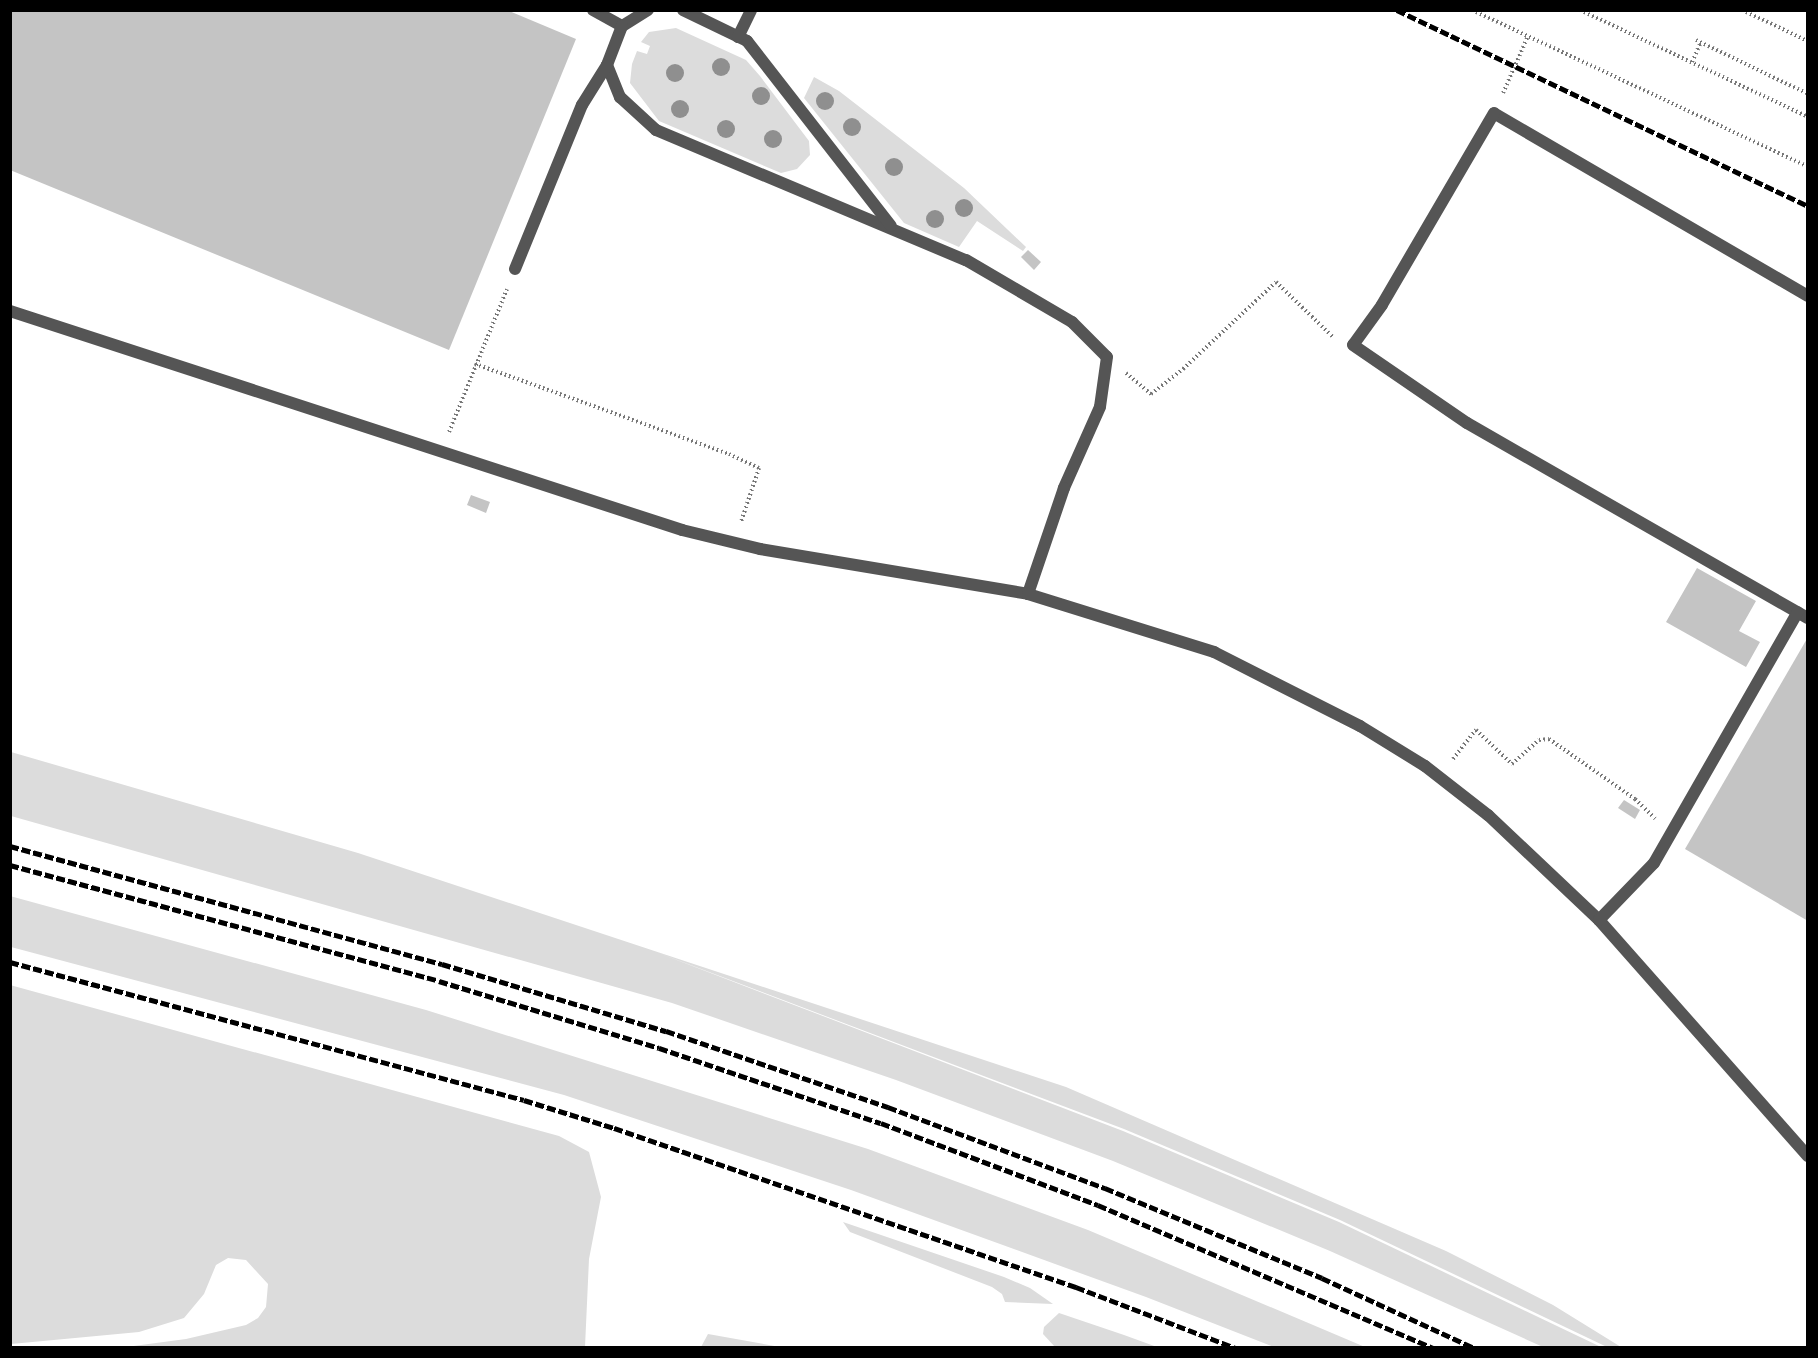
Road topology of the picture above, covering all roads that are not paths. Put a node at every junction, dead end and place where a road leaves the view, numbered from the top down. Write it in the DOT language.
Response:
graph roads {
  1 [pos="593,10"];
  2 [pos="648,10"];
  3 [pos="683,10"];
  4 [pos="751,10"];
  5 [pos="622,26"];
  6 [pos="738,37"];
  7 [pos="607,65"];
  8 [pos="892,227"];
  9 [pos="515,269"];
  10 [pos="1808,296"];
  11 [pos="10,311"];
  12 [pos="1028,594"];
  13 [pos="1803,615"];
  14 [pos="1599,920"];
  15 [pos="1808,1156"];
  1 -- 5 [label="lane"];
  2 -- 5 [label="lane"];
  3 -- 6 [label="lane"];
  4 -- 6 [label="lane"];
  5 -- 7 [label="lane"];
  6 -- 8 [label="lane"];
  7 -- 8 [label="lane"];
  7 -- 9 [label="lane"];
  8 -- 12 [label="lane"];
  10 -- 13 [label="lane"];
  11 -- 12 [label="lane"];
  12 -- 14 [label="lane"];
  13 -- 14 [label="lane"];
  14 -- 15 [label="lane"];
}
